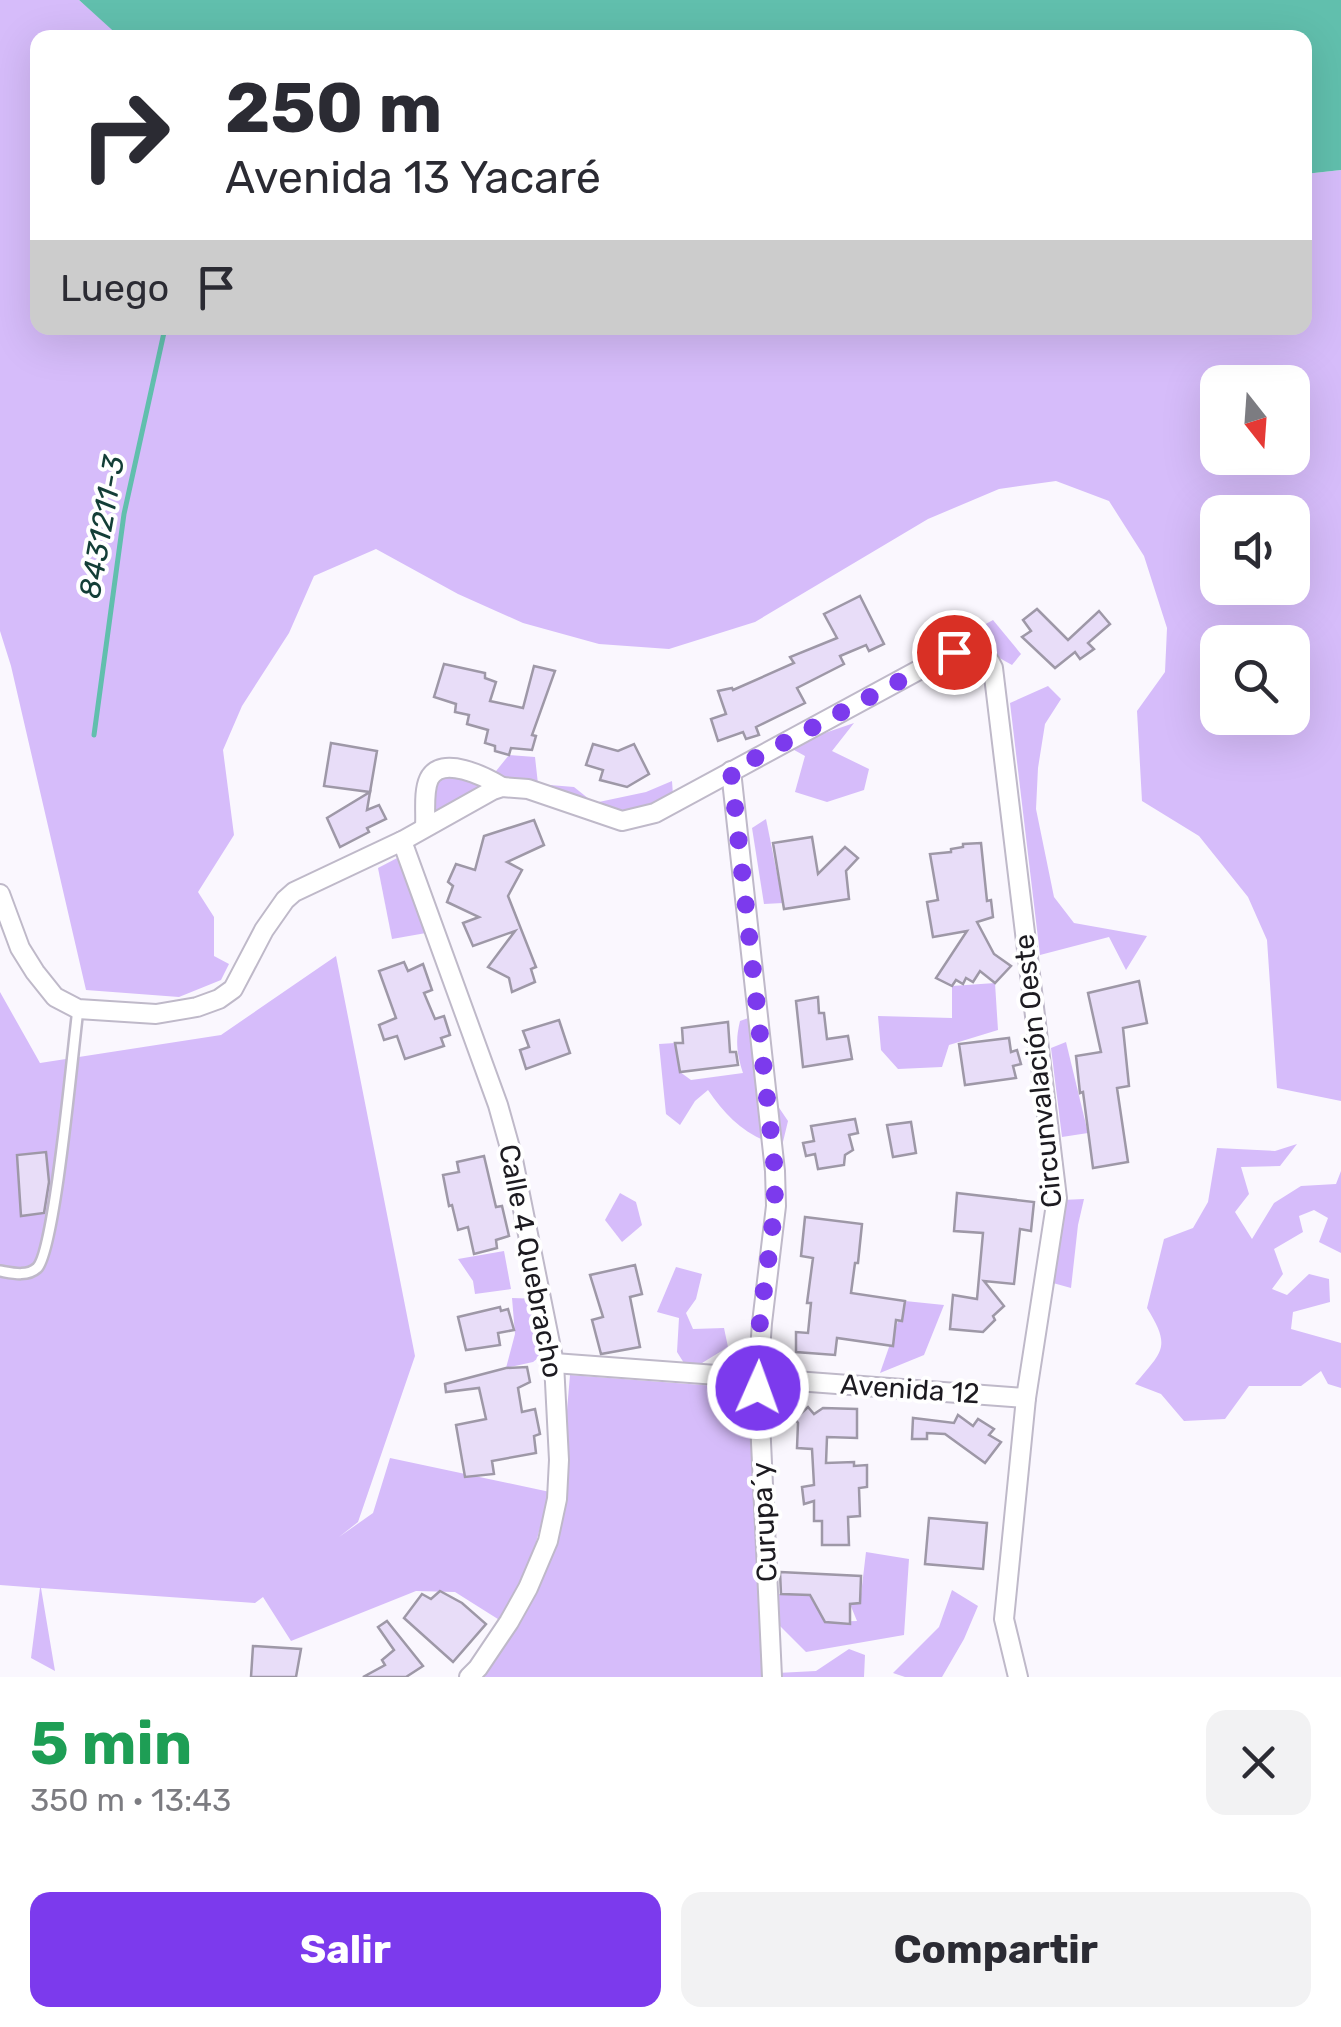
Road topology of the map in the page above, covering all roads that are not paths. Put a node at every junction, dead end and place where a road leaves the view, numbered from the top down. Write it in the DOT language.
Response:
graph roads {
  1 [pos="731,771"];
  2 [pos="502,787"];
  3 [pos="425,828"];
  4 [pos="402,841"];
  5 [pos="0,894"];
  6 [pos="78,1009"];
  7 [pos="0,1272"];
  8 [pos="554,1362"];
  9 [pos="758,1378"];
  10 [pos="1026,1398"];
  11 [pos="469,1677"];
  12 [pos="772,1677"];
  13 [pos="1018,1677"];
  1 -- 2 [label="street"];
  1 -- 9 [label="street, Curupa´y"];
  1 -- 10 [label="street, Circunvalación Oeste"];
  2 -- 3 [label="street"];
  2 -- 3 [label="street"];
  3 -- 4 [label="street"];
  4 -- 6 [label="street"];
  4 -- 8 [label="street, Calle 4 Quebracho"];
  5 -- 6 [label="street"];
  6 -- 7 [label="lane"];
  8 -- 9 [label="street, Avenida 12"];
  8 -- 11 [label="street, Calle 4 Quebracho"];
  9 -- 10 [label="street, Avenida 12"];
  9 -- 12 [label="street, Curupa´y"];
  10 -- 13 [label="street, Circunvalación Oeste"];
}
